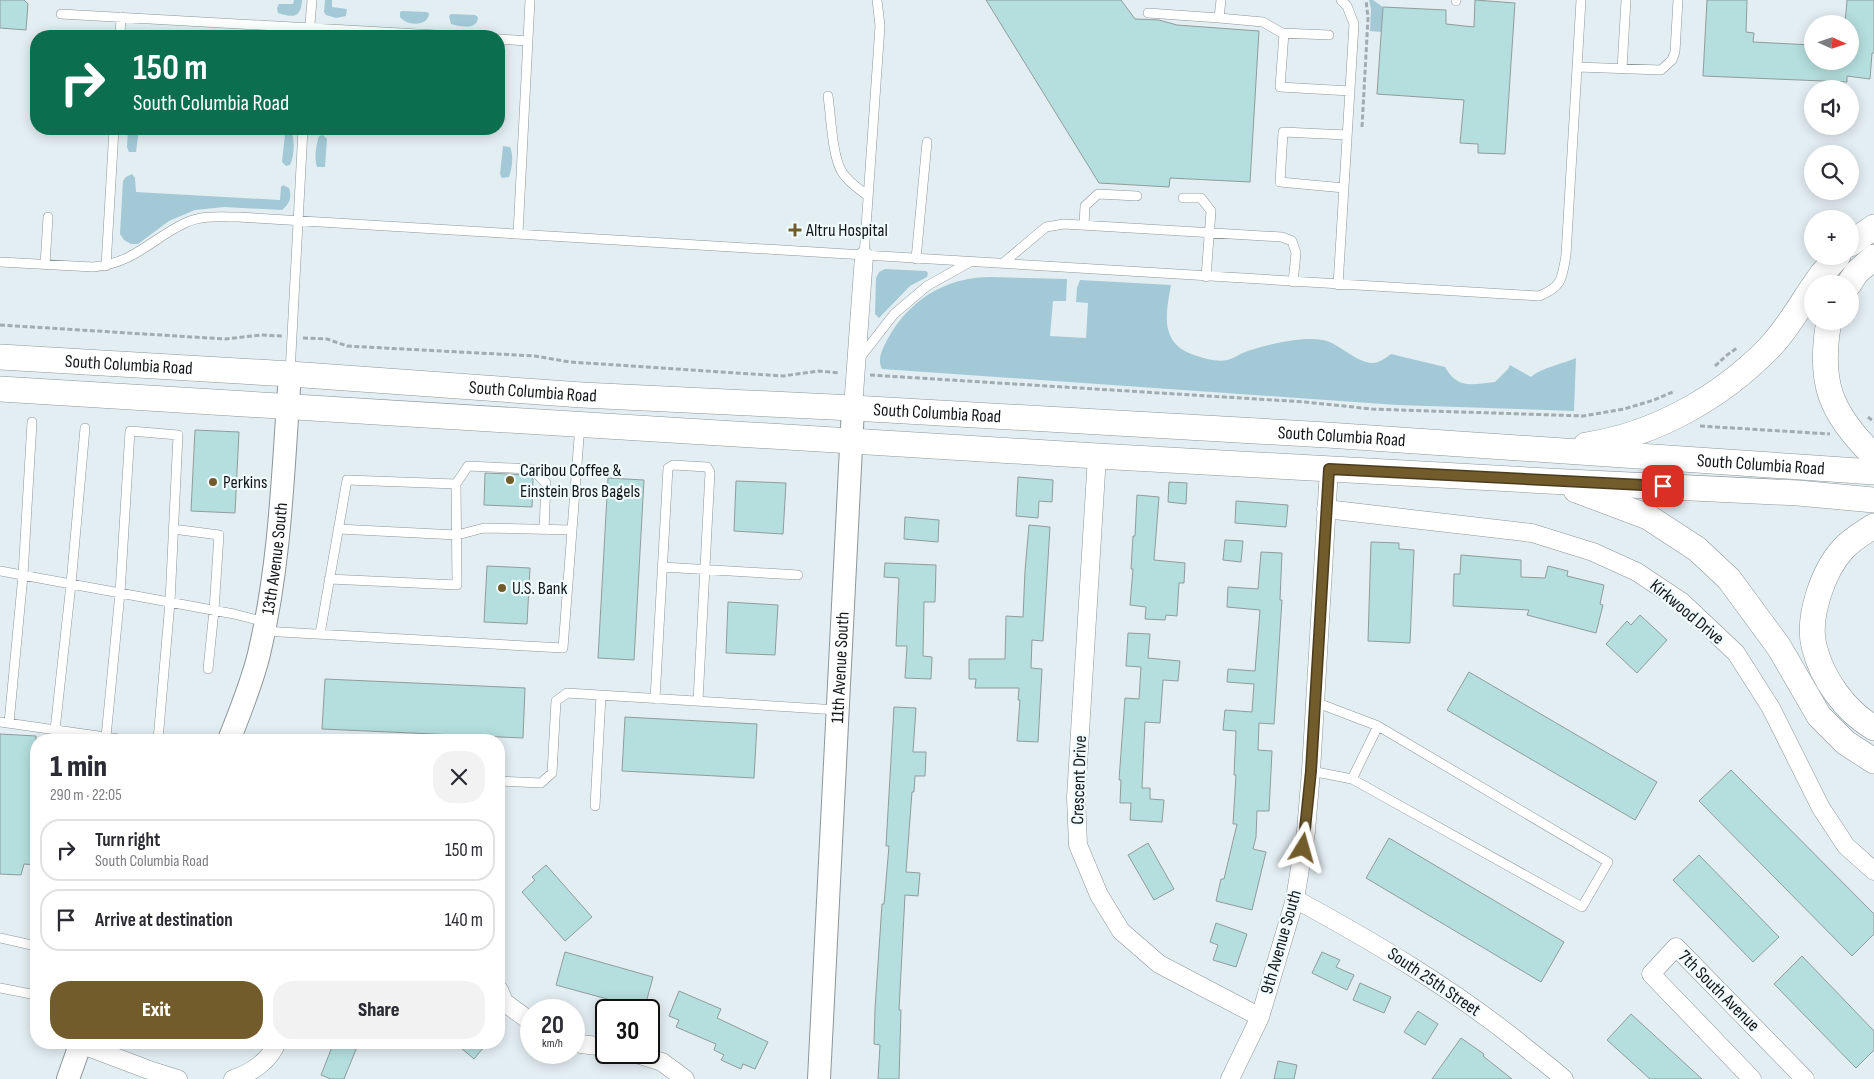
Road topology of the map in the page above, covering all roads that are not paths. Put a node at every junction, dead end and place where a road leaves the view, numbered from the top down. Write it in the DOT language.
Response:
graph roads {
  1 [pos="312,0"];
  2 [pos="530,0"];
  3 [pos="877,0"];
  4 [pos="1221,0"];
  5 [pos="1342,0"];
  6 [pos="1581,0"];
  7 [pos="1626,0"];
  8 [pos="1678,0"];
  9 [pos="1148,13"];
  10 [pos="61,14"];
  11 [pos="121,18"];
  12 [pos="1219,18"];
  13 [pos="120,30"];
  14 [pos="283,30"];
  15 [pos="310,30"];
  16 [pos="1284,33"];
  17 [pos="1329,35"];
  18 [pos="505,39"];
  19 [pos="528,41"];
  20 [pos="1577,67"];
  21 [pos="1622,69"];
  22 [pos="1350,91"];
  23 [pos="828,96"];
  24 [pos="114,135"];
  25 [pos="303,135"];
  26 [pos="1347,135"];
  27 [pos="927,142"];
  28 [pos="1344,188"];
  29 [pos="868,196"];
  30 [pos="1138,196"];
  31 [pos="1183,198"];
  32 [pos="48,217"];
  33 [pos="298,221"];
  34 [pos="1084,225"];
  35 [pos="1874,228"];
  36 [pos="1210,232"];
  37 [pos="518,234"];
  38 [pos="1859,238"];
  39 [pos="864,256"];
  40 [pos="1874,257"];
  41 [pos="916,259"];
  42 [pos="0,262"];
  43 [pos="970,262"];
  44 [pos="45,264"];
  45 [pos="1002,264"];
  46 [pos="1830,265"];
  47 [pos="106,266"];
  48 [pos="1821,275"];
  49 [pos="1855,275"];
  50 [pos="1206,277"];
  51 [pos="1292,282"];
  52 [pos="1338,285"];
  53 [pos="1804,300"];
  54 [pos="1828,330"];
  55 [pos="0,357"];
  56 [pos="856,362"];
  57 [pos="290,374"];
  58 [pos="0,389"];
  59 [pos="288,406"];
  60 [pos="853,408"];
  61 [pos="32,422"];
  62 [pos="580,424"];
  63 [pos="85,428"];
  64 [pos="851,440"];
  65 [pos="1401,440"];
  66 [pos="1548,451"];
  67 [pos="1097,456"];
  68 [pos="1874,456"];
  69 [pos="1329,469"];
  70 [pos="1874,472"];
  71 [pos="1547,481"];
  72 [pos="456,484"];
  73 [pos="1874,500"];
  74 [pos="1326,510"];
  75 [pos="1874,526"];
  76 [pos="173,529"];
  77 [pos="338,529"];
  78 [pos="544,529"];
  79 [pos="572,530"];
  80 [pos="457,536"];
  81 [pos="662,567"];
  82 [pos="705,570"];
  83 [pos="0,571"];
  84 [pos="23,575"];
  85 [pos="798,575"];
  86 [pos="329,578"];
  87 [pos="71,584"];
  88 [pos="120,593"];
  89 [pos="170,602"];
  90 [pos="214,610"];
  91 [pos="264,627"];
  92 [pos="320,634"];
  93 [pos="208,669"];
  94 [pos="601,696"];
  95 [pos="655,699"];
  96 [pos="698,701"];
  97 [pos="1315,702"];
  98 [pos="838,710"];
  99 [pos="4,723"];
  100 [pos="1378,726"];
  101 [pos="1874,728"];
  102 [pos="55,730"];
  103 [pos="84,734"];
  104 [pos="106,734"];
  105 [pos="159,734"];
  106 [pos="231,734"];
  107 [pos="1874,761"];
  108 [pos="1311,771"];
  109 [pos="1352,779"];
  110 [pos="505,781"];
  111 [pos="595,806"];
  112 [pos="1874,871"];
  113 [pos="1295,899"];
  114 [pos="0,938"];
  115 [pos="30,945"];
  116 [pos="0,988"];
  117 [pos="30,993"];
  118 [pos="505,1003"];
  119 [pos="520,1014"];
  120 [pos="1260,1017"];
  121 [pos="78,1049"];
  122 [pos="96,1049"];
  123 [pos="274,1049"];
  124 [pos="660,1061"];
  125 [pos="68,1079"];
  126 [pos="178,1079"];
  127 [pos="233,1079"];
  128 [pos="685,1079"];
  129 [pos="819,1079"];
  130 [pos="1230,1079"];
  131 [pos="1564,1079"];
  132 [pos="1752,1079"];
  133 [pos="1805,1079"];
  1 -- 15 [label="lane"];
  2 -- 19 [label="lane"];
  3 -- 29 [label="lane"];
  4 -- 12 [label="lane"];
  5 -- 22 [label="lane"];
  6 -- 20 [label="lane"];
  7 -- 21 [label="lane"];
  8 -- 21 [label="lane"];
  9 -- 12 [label="lane"];
  10 -- 11 [label="lane"];
  11 -- 13 [label="lane"];
  11 -- 14 [label="lane"];
  12 -- 16 [label="lane"];
  16 -- 17 [label="lane"];
  16 -- 22 [label="lane"];
  18 -- 19 [label="lane"];
  19 -- 37 [label="lane"];
  20 -- 21 [label="lane"];
  20 -- 52 [label="lane"];
  22 -- 26 [label="lane"];
  23 -- 29 [label="lane"];
  24 -- 47 [label="lane"];
  25 -- 33 [label="lane"];
  26 -- 28 [label="lane"];
  26 -- 28 [label="lane"];
  27 -- 41 [label="lane"];
  28 -- 52 [label="lane"];
  29 -- 39 [label="lane"];
  30 -- 34 [label="lane"];
  31 -- 36 [label="lane"];
  32 -- 44 [label="lane"];
  33 -- 37 [label="lane"];
  33 -- 47 [label="lane"];
  33 -- 57 [label="lane"];
  34 -- 36 [label="lane"];
  34 -- 45 [label="lane"];
  35 -- 38 [label="main road"];
  36 -- 50 [label="lane"];
  36 -- 51 [label="lane"];
  37 -- 39 [label="lane"];
  39 -- 41 [label="lane"];
  39 -- 56 [label="street, 11th Avenue South"];
  40 -- 49 [label="main road"];
  41 -- 43 [label="lane"];
  42 -- 44 [label="lane"];
  43 -- 45 [label="lane"];
  43 -- 56 [label="lane"];
  44 -- 47 [label="lane"];
  45 -- 50 [label="lane"];
  46 -- 48 [label="main road"];
  50 -- 51 [label="lane"];
  51 -- 52 [label="lane"];
  53 -- 66 [label="main road"];
  54 -- 68 [label="main road"];
  55 -- 57 [label="main road, South Columbia Road"];
  56 -- 60 [label="street, 11th Avenue South"];
  57 -- 59 [label="street, 13th Avenue South"];
  57 -- 60 [label="main road, South Columbia Road"];
  58 -- 59 [label="main road, South Columbia Road"];
  59 -- 62 [label="main road, South Columbia Road"];
  59 -- 91 [label="street, 13th Avenue South"];
  60 -- 64 [label="street, 11th Avenue South"];
  60 -- 65 [label="main road, South Columbia Road"];
  61 -- 84 [label="lane"];
  62 -- 64 [label="main road, South Columbia Road"];
  62 -- 79 [label="lane"];
  63 -- 87 [label="lane"];
  64 -- 67 [label="main road, South Columbia Road"];
  64 -- 98 [label="street, 11th Avenue South"];
  65 -- 66 [label="main road, South Columbia Road"];
  65 -- 69 [label="main road"];
  66 -- 70 [label="main road, South Columbia Road"];
  67 -- 69 [label="main road, South Columbia Road"];
  67 -- 120 [label="street, Crescent Drive"];
  69 -- 71 [label="main road, South Columbia Road"];
  69 -- 74 [label="street, 9th Avenue South"];
  71 -- 73 [label="main road, South Columbia Road"];
  71 -- 107 [label="main road"];
  72 -- 77 [label="lane"];
  72 -- 78 [label="lane"];
  72 -- 80 [label="lane"];
  74 -- 97 [label="street, 9th Avenue South"];
  74 -- 112 [label="street, Kirkwood Drive"];
  75 -- 101 [label="main road"];
  76 -- 88 [label="lane"];
  76 -- 89 [label="lane"];
  76 -- 90 [label="lane"];
  77 -- 80 [label="lane"];
  77 -- 86 [label="lane"];
  78 -- 79 [label="lane"];
  78 -- 80 [label="lane"];
  79 -- 92 [label="lane"];
  80 -- 86 [label="lane"];
  81 -- 82 [label="lane"];
  81 -- 82 [label="lane"];
  81 -- 95 [label="lane"];
  82 -- 85 [label="lane"];
  82 -- 96 [label="lane"];
  83 -- 84 [label="lane"];
  84 -- 87 [label="lane"];
  84 -- 99 [label="lane"];
  86 -- 92 [label="lane"];
  87 -- 88 [label="lane"];
  87 -- 102 [label="lane"];
  88 -- 89 [label="lane"];
  88 -- 104 [label="lane"];
  89 -- 90 [label="lane"];
  89 -- 105 [label="lane"];
  90 -- 91 [label="lane"];
  90 -- 93 [label="lane"];
  91 -- 92 [label="lane"];
  91 -- 106 [label="street, 13th Avenue South"];
  94 -- 95 [label="lane"];
  94 -- 110 [label="lane"];
  94 -- 111 [label="lane"];
  95 -- 96 [label="lane"];
  96 -- 98 [label="lane"];
  97 -- 100 [label="lane"];
  97 -- 108 [label="street, 9th Avenue South"];
  98 -- 129 [label="street, 11th Avenue South"];
  99 -- 102 [label="lane"];
  100 -- 109 [label="lane"];
  100 -- 109 [label="lane"];
  102 -- 103 [label="lane"];
  108 -- 109 [label="lane"];
  108 -- 113 [label="street, 9th Avenue South"];
  113 -- 120 [label="street, 9th Avenue South"];
  113 -- 131 [label="street, South 25th Street"];
  114 -- 115 [label="lane"];
  116 -- 117 [label="lane"];
  118 -- 119 [label="street"];
  120 -- 130 [label="street, 9th Avenue South"];
  121 -- 125 [label="street"];
  122 -- 126 [label="street"];
  123 -- 127 [label="street"];
  124 -- 128 [label="street"];
  132 -- 133 [label="street, 7th South Avenue"];
}
